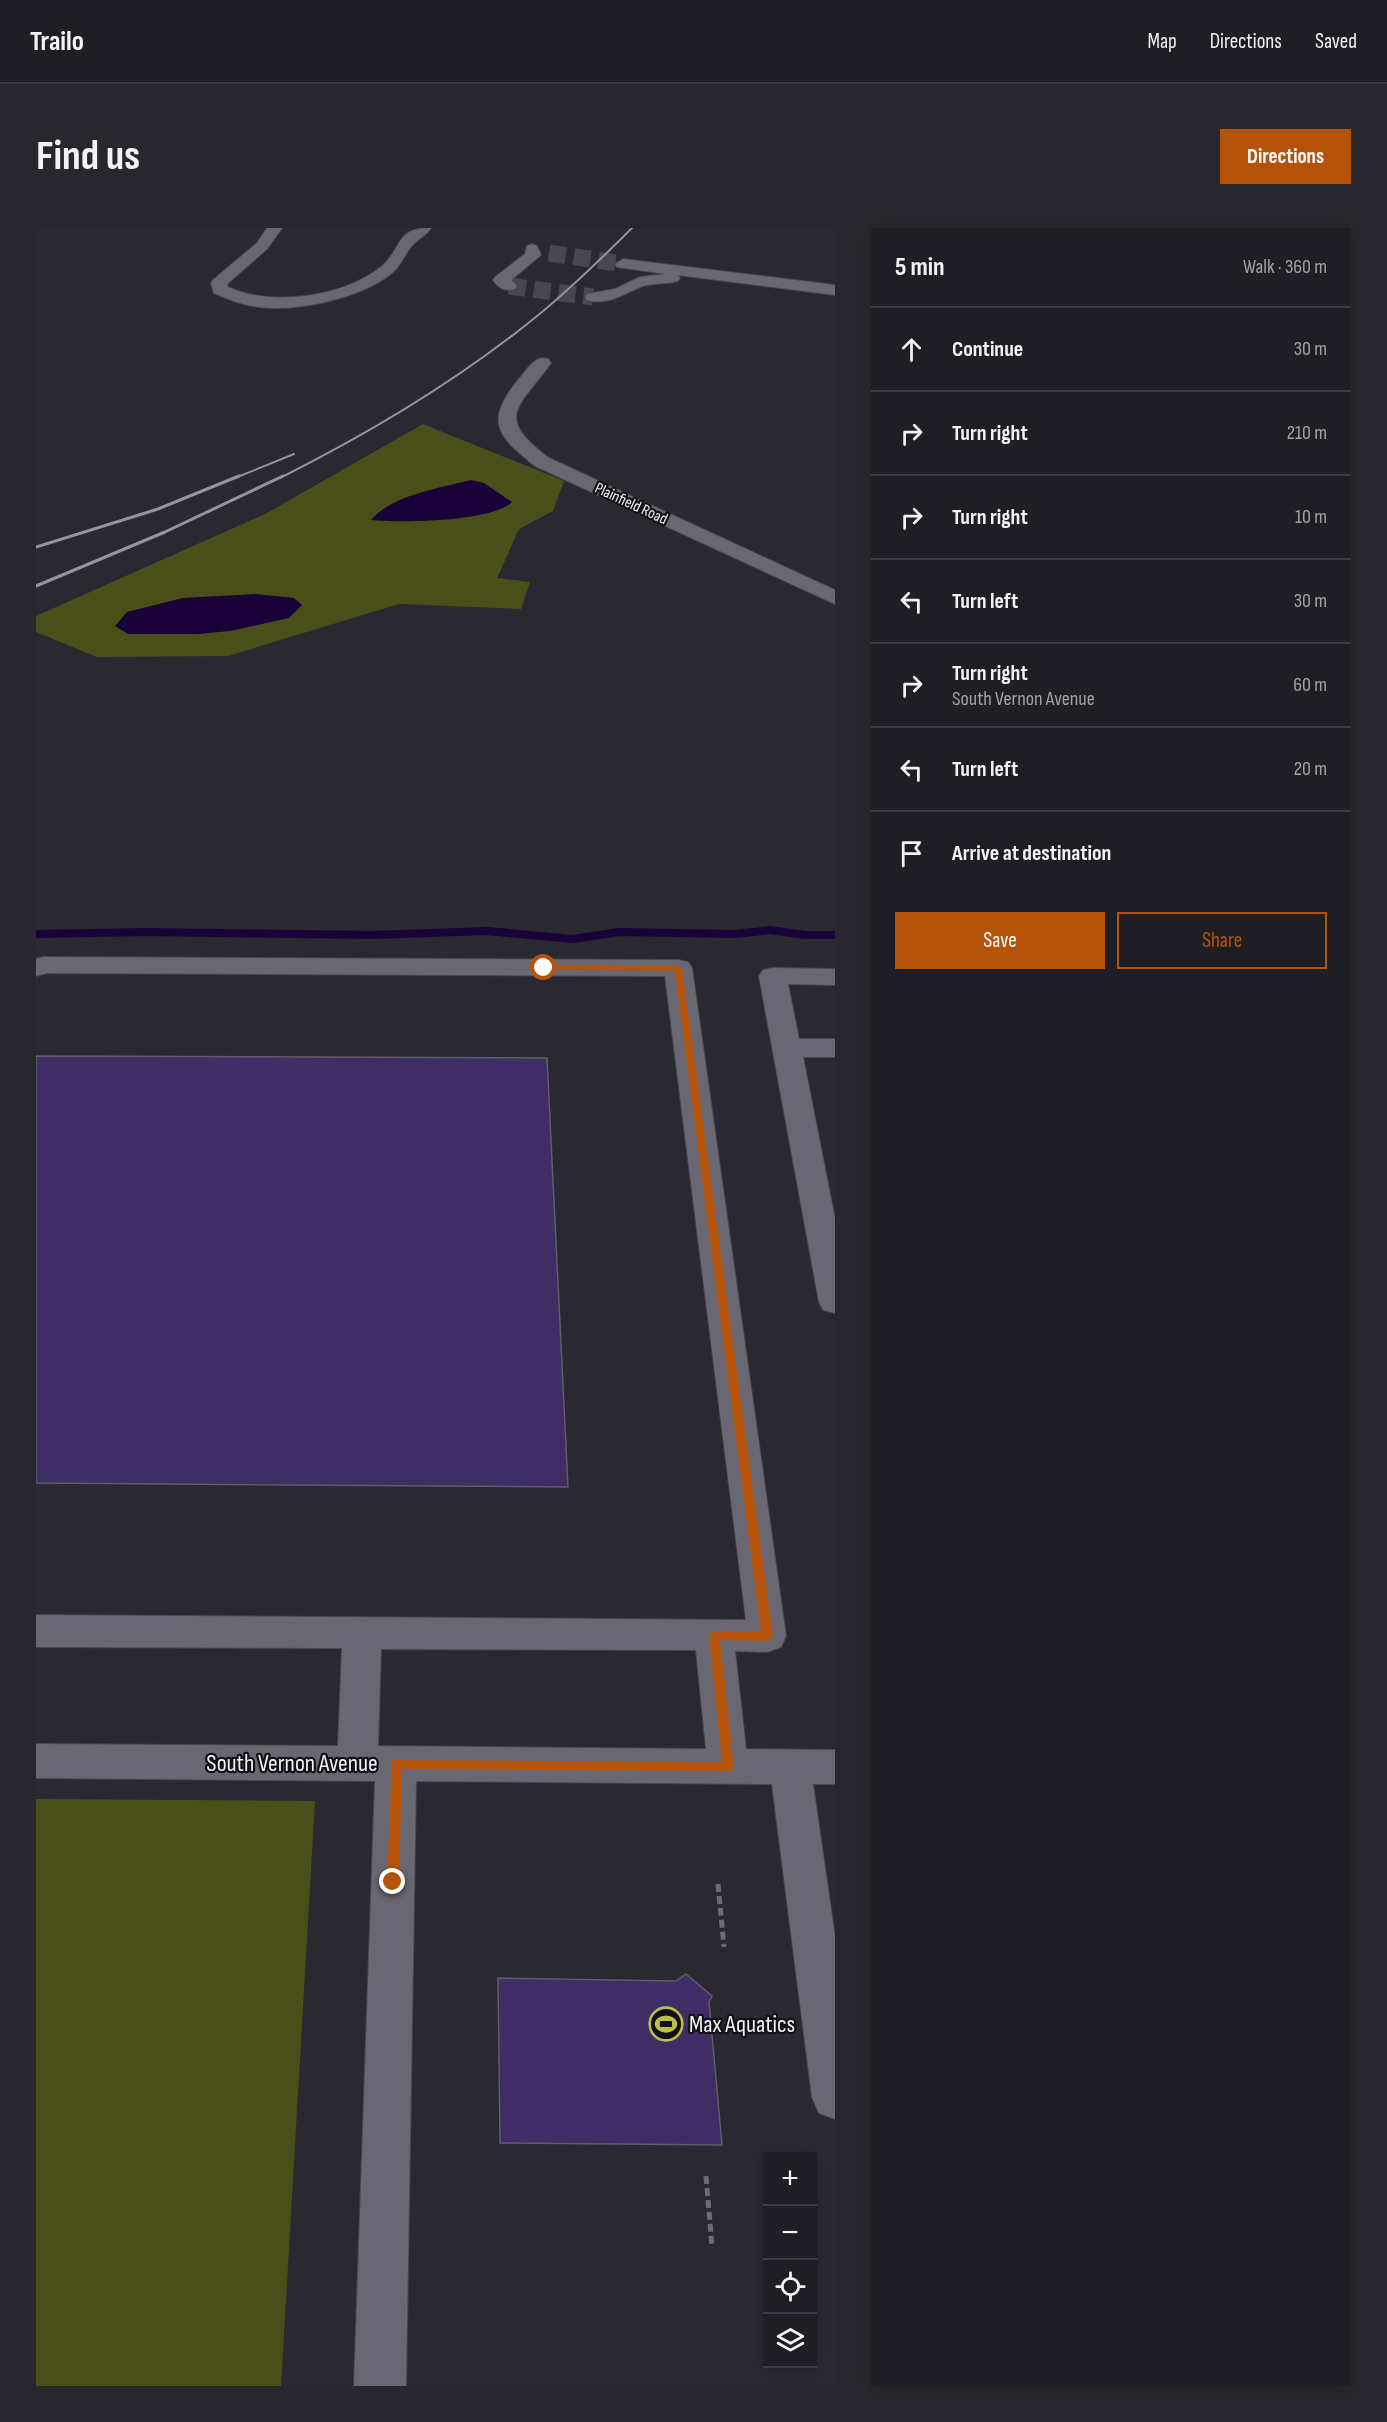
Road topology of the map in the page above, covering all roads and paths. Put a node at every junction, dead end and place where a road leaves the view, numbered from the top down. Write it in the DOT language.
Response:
graph roads {
  1 [pos="275,228"];
  2 [pos="424,228"];
  3 [pos="539,232"];
  4 [pos="532,249"];
  5 [pos="549,253"];
  6 [pos="623,264"];
  7 [pos="742,278"];
  8 [pos="509,286"];
  9 [pos="835,290"];
  10 [pos="593,297"];
  11 [pos="542,363"];
  12 [pos="835,598"];
  13 [pos="36,968"];
  14 [pos="835,977"];
  15 [pos="787,1048"];
  16 [pos="835,1048"];
  17 [pos="835,1302"];
  18 [pos="36,1631"];
  19 [pos="362,1633"];
  20 [pos="714,1635"];
  21 [pos="36,1761"];
  22 [pos="377,1764"];
  23 [pos="728,1767"];
  24 [pos="790,1767"];
  25 [pos="835,1767"];
  26 [pos="718,1884"];
  27 [pos="724,1947"];
  28 [pos="835,2097"];
  29 [pos="706,2176"];
  30 [pos="712,2247"];
  31 [pos="380,2386"];
  1 -- 2 [label="street"];
  3 -- 4 [label="street"];
  4 -- 5 [label="street"];
  4 -- 8 [label="street"];
  6 -- 7 [label="street"];
  7 -- 9 [label="street"];
  7 -- 10 [label="street"];
  11 -- 12 [label="street, Plainfield Road"];
  13 -- 20 [label="street"];
  14 -- 15 [label="street"];
  15 -- 16 [label="street"];
  15 -- 17 [label="street"];
  18 -- 19 [label="street"];
  19 -- 20 [label="street"];
  19 -- 22 [label="street"];
  20 -- 23 [label="street"];
  21 -- 22 [label="street, South Vernon Avenue"];
  22 -- 23 [label="street, South Vernon Avenue"];
  22 -- 31 [label="street"];
  23 -- 24 [label="street, South Vernon Avenue"];
  24 -- 25 [label="street, South Vernon Avenue"];
  24 -- 28 [label="street"];
  26 -- 27 [label="path"];
  29 -- 30 [label="path"];
}
